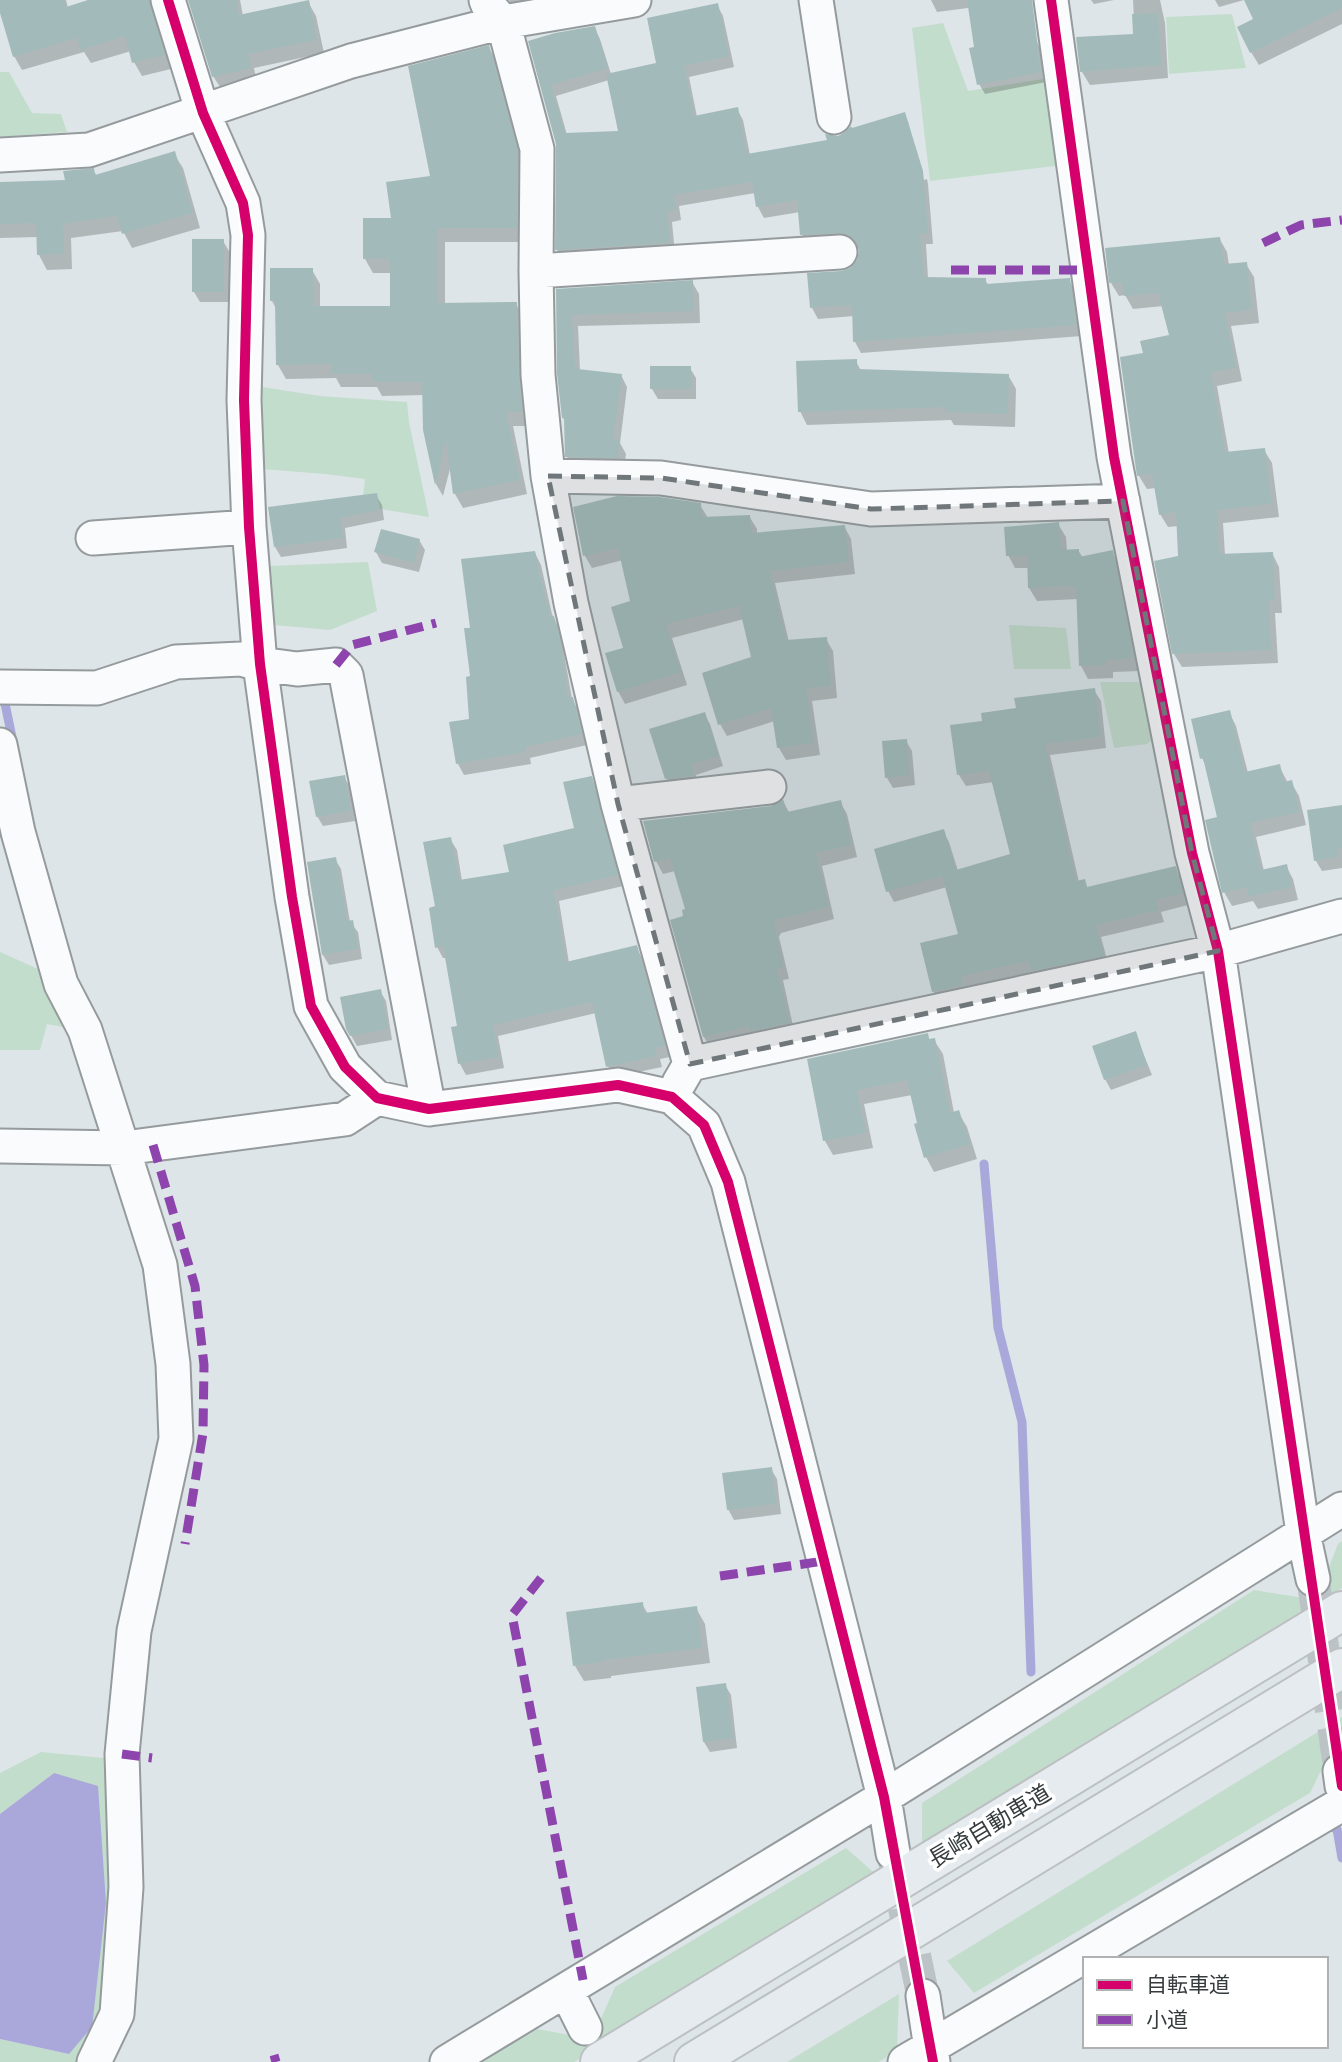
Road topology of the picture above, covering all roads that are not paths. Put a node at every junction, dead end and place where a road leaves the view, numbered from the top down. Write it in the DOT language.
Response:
graph roads {
  1 [pos="168,0"];
  2 [pos="634,0"];
  3 [pos="816,0"];
  4 [pos="1051,0"];
  5 [pos="495,11"];
  6 [pos="203,113"];
  7 [pos="834,117"];
  8 [pos="0,155"];
  9 [pos="840,252"];
  10 [pos="536,271"];
  11 [pos="548,475"];
  12 [pos="1123,501"];
  13 [pos="249,527"];
  14 [pos="93,538"];
  15 [pos="260,664"];
  16 [pos="8,687"];
  17 [pos="0,745"];
  18 [pos="769,787"];
  19 [pos="618,804"];
  20 [pos="1342,916"];
  21 [pos="1218,951"];
  22 [pos="690,1064"];
  23 [pos="672,1097"];
  24 [pos="377,1098"];
  25 [pos="429,1109"];
  26 [pos="0,1146"];
  27 [pos="138,1147"];
  28 [pos="1342,1509"];
  29 [pos="1303,1533"];
  30 [pos="1313,1579"];
  31 [pos="1342,1611"];
  32 [pos="1342,1668"];
  33 [pos="884,1797"];
  34 [pos="1342,1804"];
  35 [pos="893,1853"];
  36 [pos="1089,1957"];
  37 [pos="1083,1960"];
  38 [pos="566,1990"];
  39 [pos="923,1996"];
  40 [pos="592,2045"];
  41 [pos="923,2057"];
  42 [pos="94,2062"];
  43 [pos="447,2062"];
  44 [pos="694,2062"];
  1 -- 6 [label="street"];
  2 -- 5 [label="street"];
  3 -- 7 [label="street"];
  4 -- 12 [label="street"];
  5 -- 6 [label="street"];
  5 -- 10 [label="street"];
  6 -- 8 [label="street"];
  6 -- 13 [label="street"];
  9 -- 10 [label="street"];
  10 -- 11 [label="street"];
  11 -- 12 [label="street"];
  11 -- 19 [label="street"];
  12 -- 21 [label="street"];
  13 -- 14 [label="street"];
  13 -- 15 [label="street"];
  15 -- 16 [label="street"];
  15 -- 24 [label="street"];
  15 -- 25 [label="street"];
  17 -- 27 [label="street"];
  18 -- 19 [label="street"];
  19 -- 22 [label="street"];
  20 -- 21 [label="street"];
  21 -- 22 [label="street"];
  21 -- 29 [label="street"];
  22 -- 23 [label="street"];
  23 -- 25 [label="street"];
  23 -- 33 [label="street"];
  24 -- 25 [label="street"];
  24 -- 27 [label="street"];
  26 -- 27 [label="street"];
  27 -- 42 [label="street"];
  28 -- 29 [label="street"];
  29 -- 30 [label="street"];
  29 -- 33 [label="street"];
  31 -- 40 [label="highway, 長崎自動車道"];
  32 -- 44 [label="highway"];
  33 -- 35 [label="street"];
  33 -- 38 [label="street"];
  34 -- 36 [label="street"];
  37 -- 41 [label="street"];
  38 -- 40 [label="street"];
  38 -- 43 [label="street"];
  39 -- 41 [label="street"];
}
